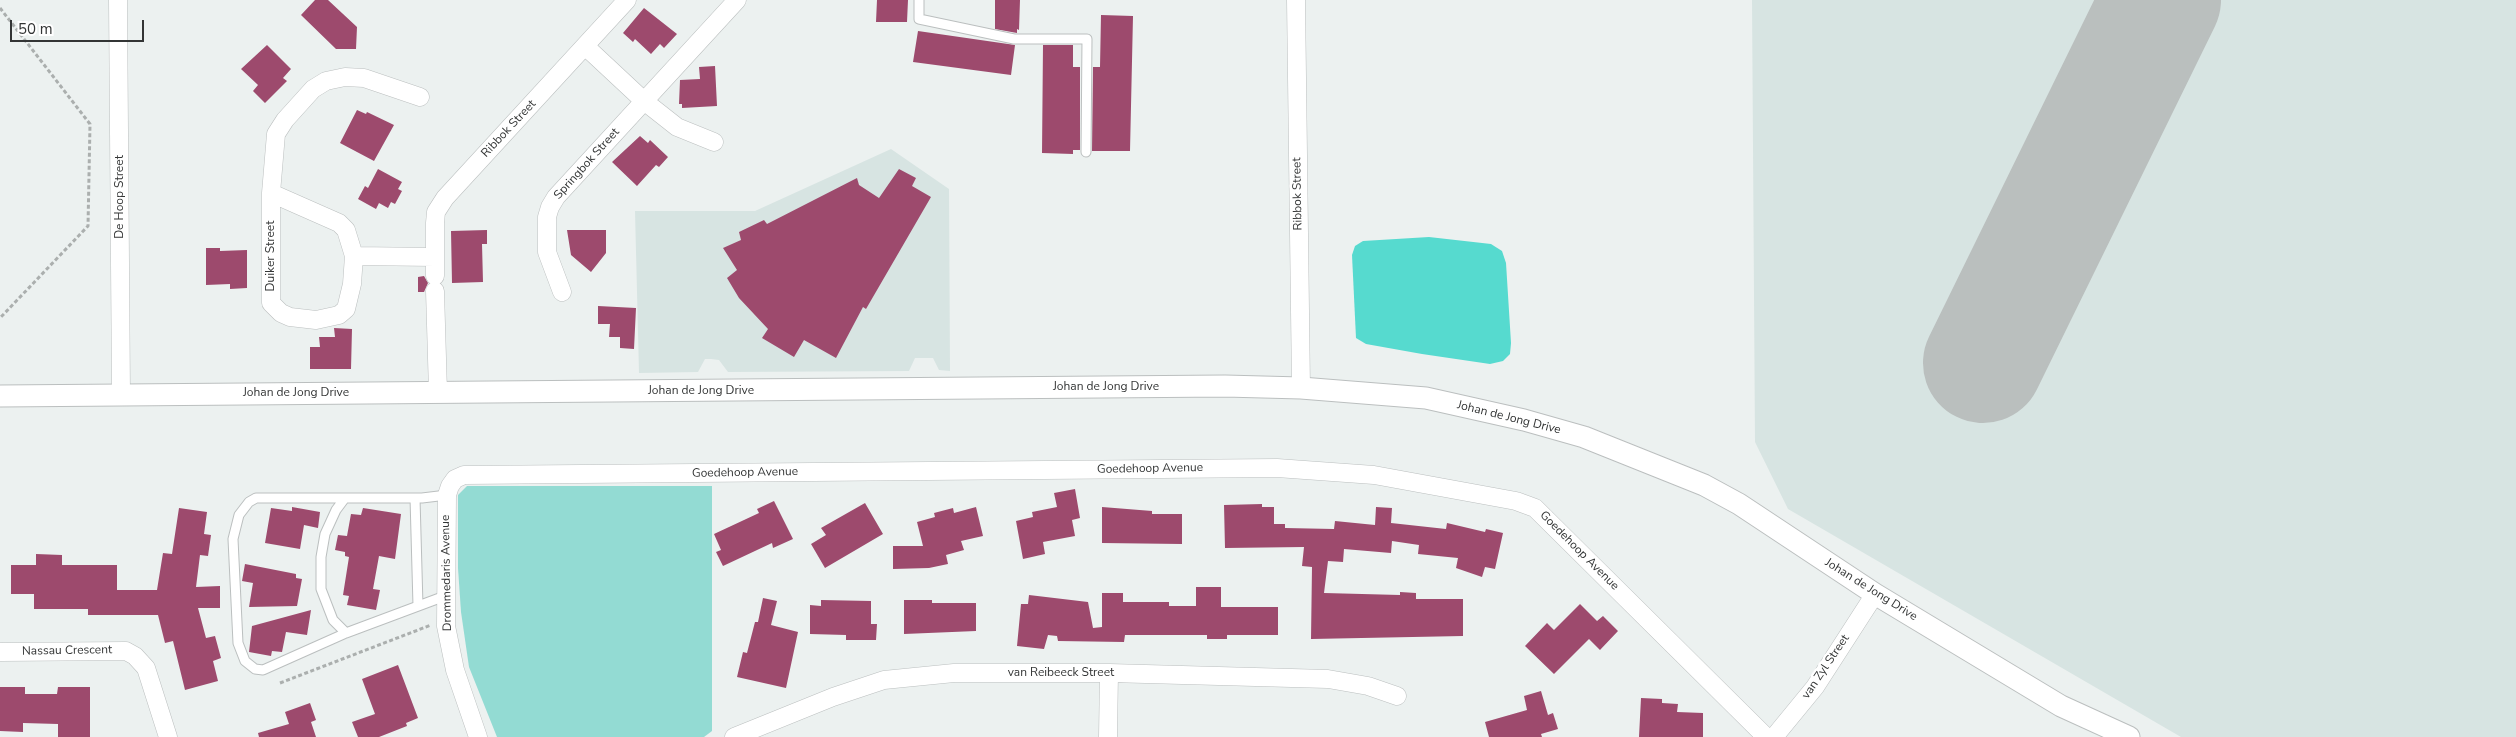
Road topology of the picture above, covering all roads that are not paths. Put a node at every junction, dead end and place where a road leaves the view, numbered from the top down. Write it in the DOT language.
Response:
graph roads {
  1 [pos="118,0"];
  2 [pos="627,0"];
  3 [pos="737,0"];
  4 [pos="919,0"];
  5 [pos="1296,0"];
  6 [pos="585,46"];
  7 [pos="420,97"];
  8 [pos="644,101"];
  9 [pos="714,142"];
  10 [pos="1086,152"];
  11 [pos="271,193"];
  12 [pos="354,256"];
  13 [pos="435,257"];
  14 [pos="562,292"];
  15 [pos="1301,388"];
  16 [pos="438,392"];
  17 [pos="121,394"];
  18 [pos="0,396"];
  19 [pos="447,495"];
  20 [pos="346,498"];
  21 [pos="415,498"];
  22 [pos="1875,594"];
  23 [pos="445,596"];
  24 [pos="418,606"];
  25 [pos="346,633"];
  26 [pos="0,652"];
  27 [pos="1109,673"];
  28 [pos="1396,696"];
  29 [pos="168,737"];
  30 [pos="478,737"];
  31 [pos="734,737"];
  32 [pos="1108,737"];
  33 [pos="1766,737"];
  34 [pos="1774,737"];
  35 [pos="2128,737"];
  1 -- 17 [label="street, De Hoop Street"];
  2 -- 6 [label="street, Ribbok Street"];
  3 -- 8 [label="street, Springbok Street"];
  4 -- 10 [label="lane"];
  5 -- 15 [label="street, Ribbok Street"];
  6 -- 8 [label="street"];
  6 -- 13 [label="street, Ribbok Street"];
  7 -- 11 [label="street, Duiker Street"];
  8 -- 9 [label="street"];
  8 -- 14 [label="street, Springbok Street"];
  11 -- 12 [label="street, Duiker Street"];
  11 -- 12 [label="street, Duiker Street"];
  12 -- 13 [label="street"];
  13 -- 16 [label="street, Ribbok Street"];
  15 -- 16 [label="street, Johan de Jong Drive"];
  15 -- 22 [label="street, Johan de Jong Drive"];
  16 -- 17 [label="street, Johan de Jong Drive"];
  17 -- 18 [label="street, Johan de Jong Drive"];
  19 -- 21 [label="lane"];
  19 -- 23 [label="street, Drommedaris Avenue"];
  19 -- 33 [label="street, Goedehoop Avenue"];
  20 -- 21 [label="lane"];
  20 -- 25 [label="lane"];
  20 -- 25 [label="lane"];
  21 -- 24 [label="lane"];
  22 -- 34 [label="street, van Zyl Street"];
  22 -- 35 [label="street, Johan de Jong Drive"];
  23 -- 24 [label="lane"];
  23 -- 30 [label="street, Drommedaris Avenue"];
  24 -- 25 [label="lane"];
  26 -- 29 [label="street, Nassau Crescent"];
  27 -- 28 [label="street, van Reibeeck Street"];
  27 -- 31 [label="street, van Reibeeck Street"];
  27 -- 32 [label="street"];
}
